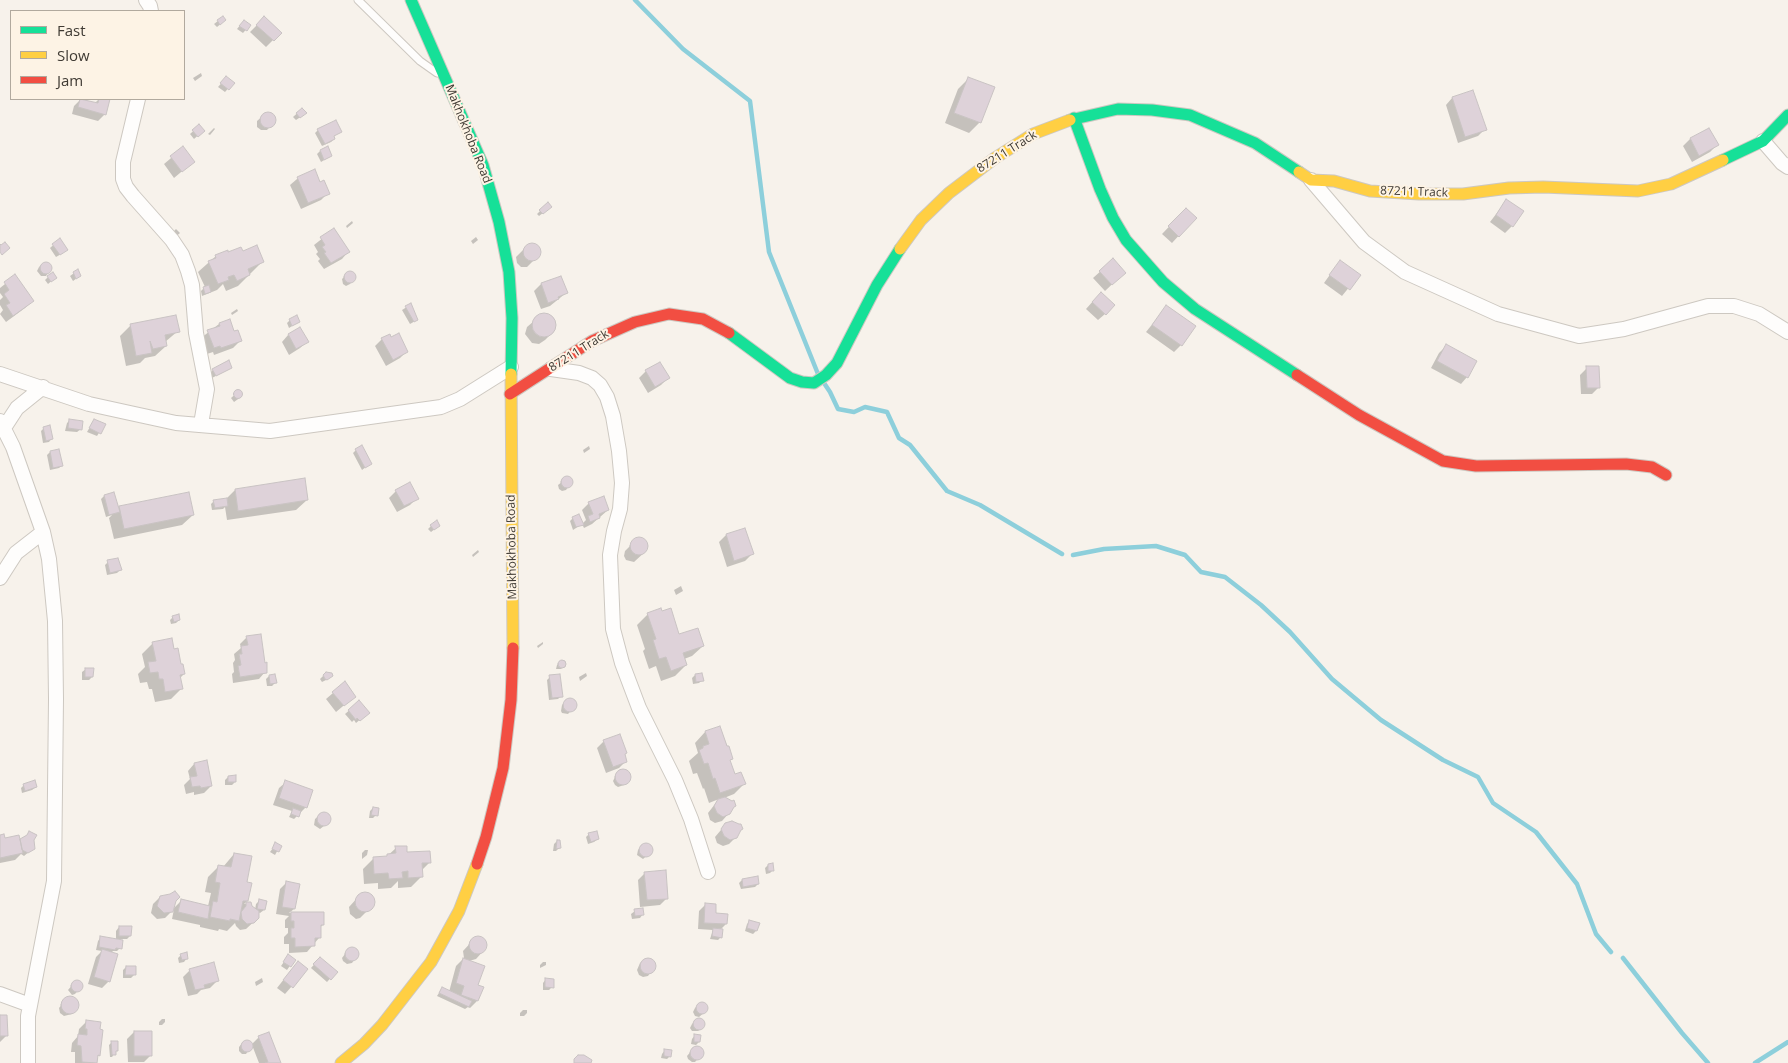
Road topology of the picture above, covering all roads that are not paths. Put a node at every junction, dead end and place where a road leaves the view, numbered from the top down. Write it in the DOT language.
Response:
graph roads {
  1 [pos="358,0"];
  2 [pos="411,0"];
  3 [pos="446,79"];
  4 [pos="138,100"];
  5 [pos="1788,115"];
  6 [pos="1074,118"];
  7 [pos="1763,141"];
  8 [pos="1788,168"];
  9 [pos="1310,180"];
  10 [pos="1788,332"];
  11 [pos="511,367"];
  12 [pos="551,368"];
  13 [pos="0,374"];
  14 [pos="44,387"];
  15 [pos="510,394"];
  16 [pos="2,424"];
  17 [pos="201,424"];
  18 [pos="6,448"];
  19 [pos="1666,475"];
  20 [pos="43,532"];
  21 [pos="0,578"];
  22 [pos="708,872"];
  23 [pos="0,994"];
  24 [pos="30,1005"];
  25 [pos="28,1063"];
  26 [pos="341,1063"];
  1 -- 3 [label="lane"];
  2 -- 3 [label="street, Makhokhoba Road"];
  3 -- 11 [label="street, Makhokhoba Road"];
  4 -- 17 [label="street"];
  5 -- 7 [label="street, 87211 Track"];
  6 -- 9 [label="street, 87211 Track"];
  6 -- 12 [label="street, 87211 Track"];
  6 -- 19 [label="street"];
  7 -- 8 [label="street"];
  7 -- 9 [label="street, 87211 Track"];
  9 -- 10 [label="street"];
  11 -- 15 [label="street, Makhokhoba Road"];
  11 -- 17 [label="street"];
  12 -- 15 [label="street, 87211 Track"];
  12 -- 22 [label="street"];
  13 -- 14 [label="street"];
  14 -- 16 [label="street"];
  14 -- 17 [label="street"];
  15 -- 26 [label="street, Makhokhoba Road"];
  16 -- 18 [label="street"];
  18 -- 20 [label="street"];
  20 -- 21 [label="street"];
  20 -- 24 [label="street"];
  23 -- 24 [label="street"];
  24 -- 25 [label="street"];
}
